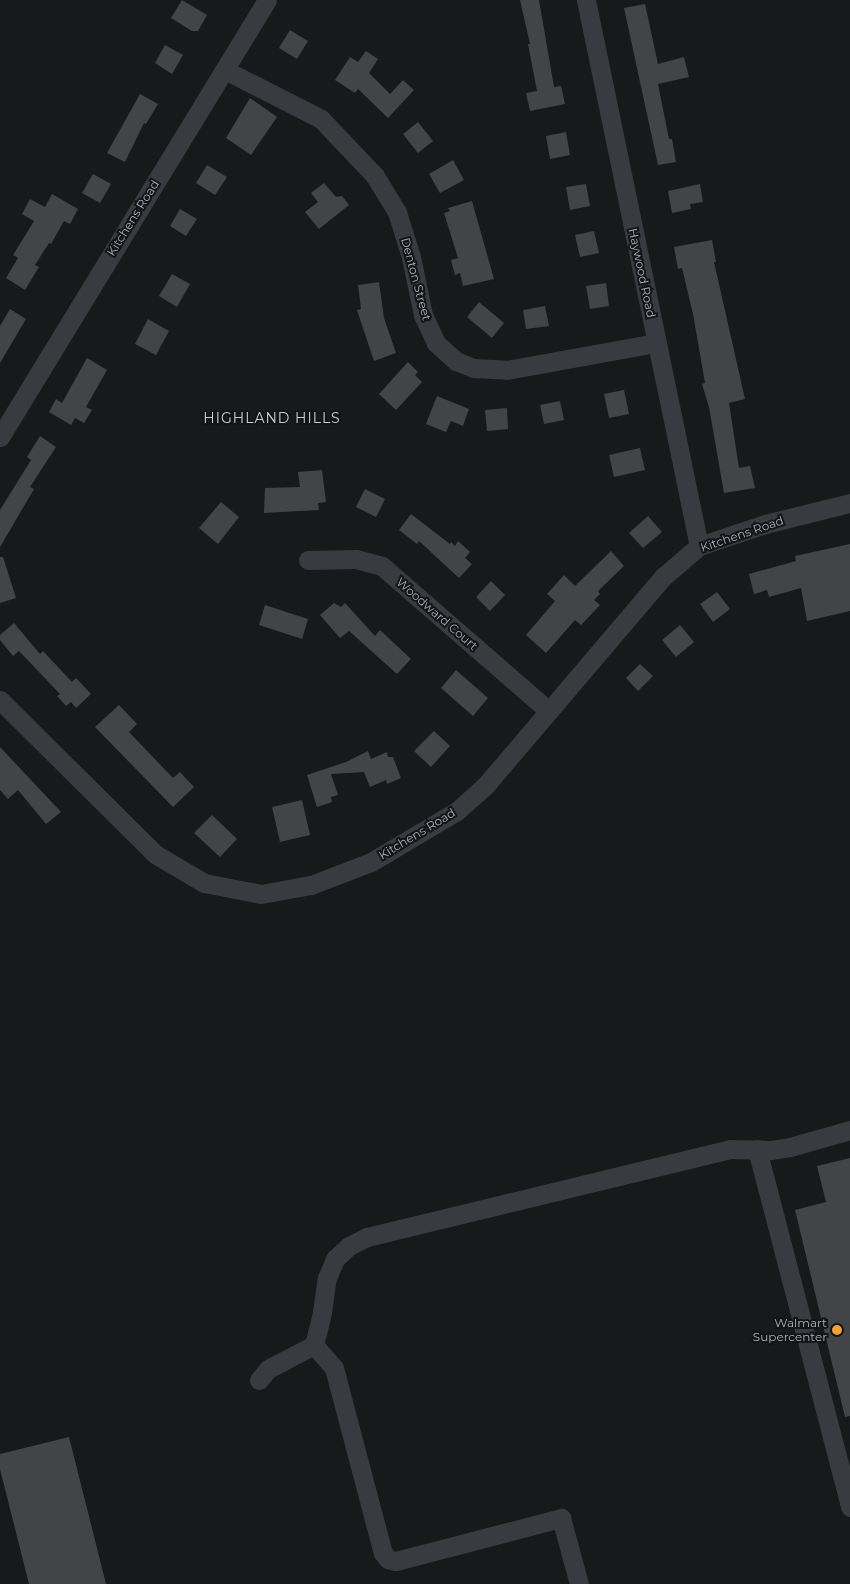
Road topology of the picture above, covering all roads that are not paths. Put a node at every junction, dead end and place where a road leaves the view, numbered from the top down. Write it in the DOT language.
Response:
graph roads {
  1 [pos="267,0"];
  2 [pos="586,0"];
  3 [pos="225,70"];
  4 [pos="656,343"];
  5 [pos="0,437"];
  6 [pos="850,503"];
  7 [pos="699,546"];
  8 [pos="308,560"];
  9 [pos="0,700"];
  10 [pos="549,711"];
  11 [pos="850,1130"];
  12 [pos="757,1149"];
  13 [pos="314,1345"];
  14 [pos="259,1380"];
  15 [pos="850,1507"];
  16 [pos="579,1584"];
  1 -- 3 [label="street, Kitchens Road"];
  2 -- 4 [label="street, Haywood Road"];
  3 -- 4 [label="street, Denton Street"];
  3 -- 5 [label="street, Kitchens Road"];
  4 -- 7 [label="street, Haywood Road"];
  6 -- 7 [label="street, Kitchens Road"];
  7 -- 10 [label="street, Kitchens Road"];
  8 -- 10 [label="street, Woodward Court"];
  9 -- 10 [label="street, Kitchens Road"];
  11 -- 12 [label="street"];
  12 -- 13 [label="street"];
  12 -- 15 [label="street"];
  13 -- 14 [label="street"];
  13 -- 16 [label="street"];
}
